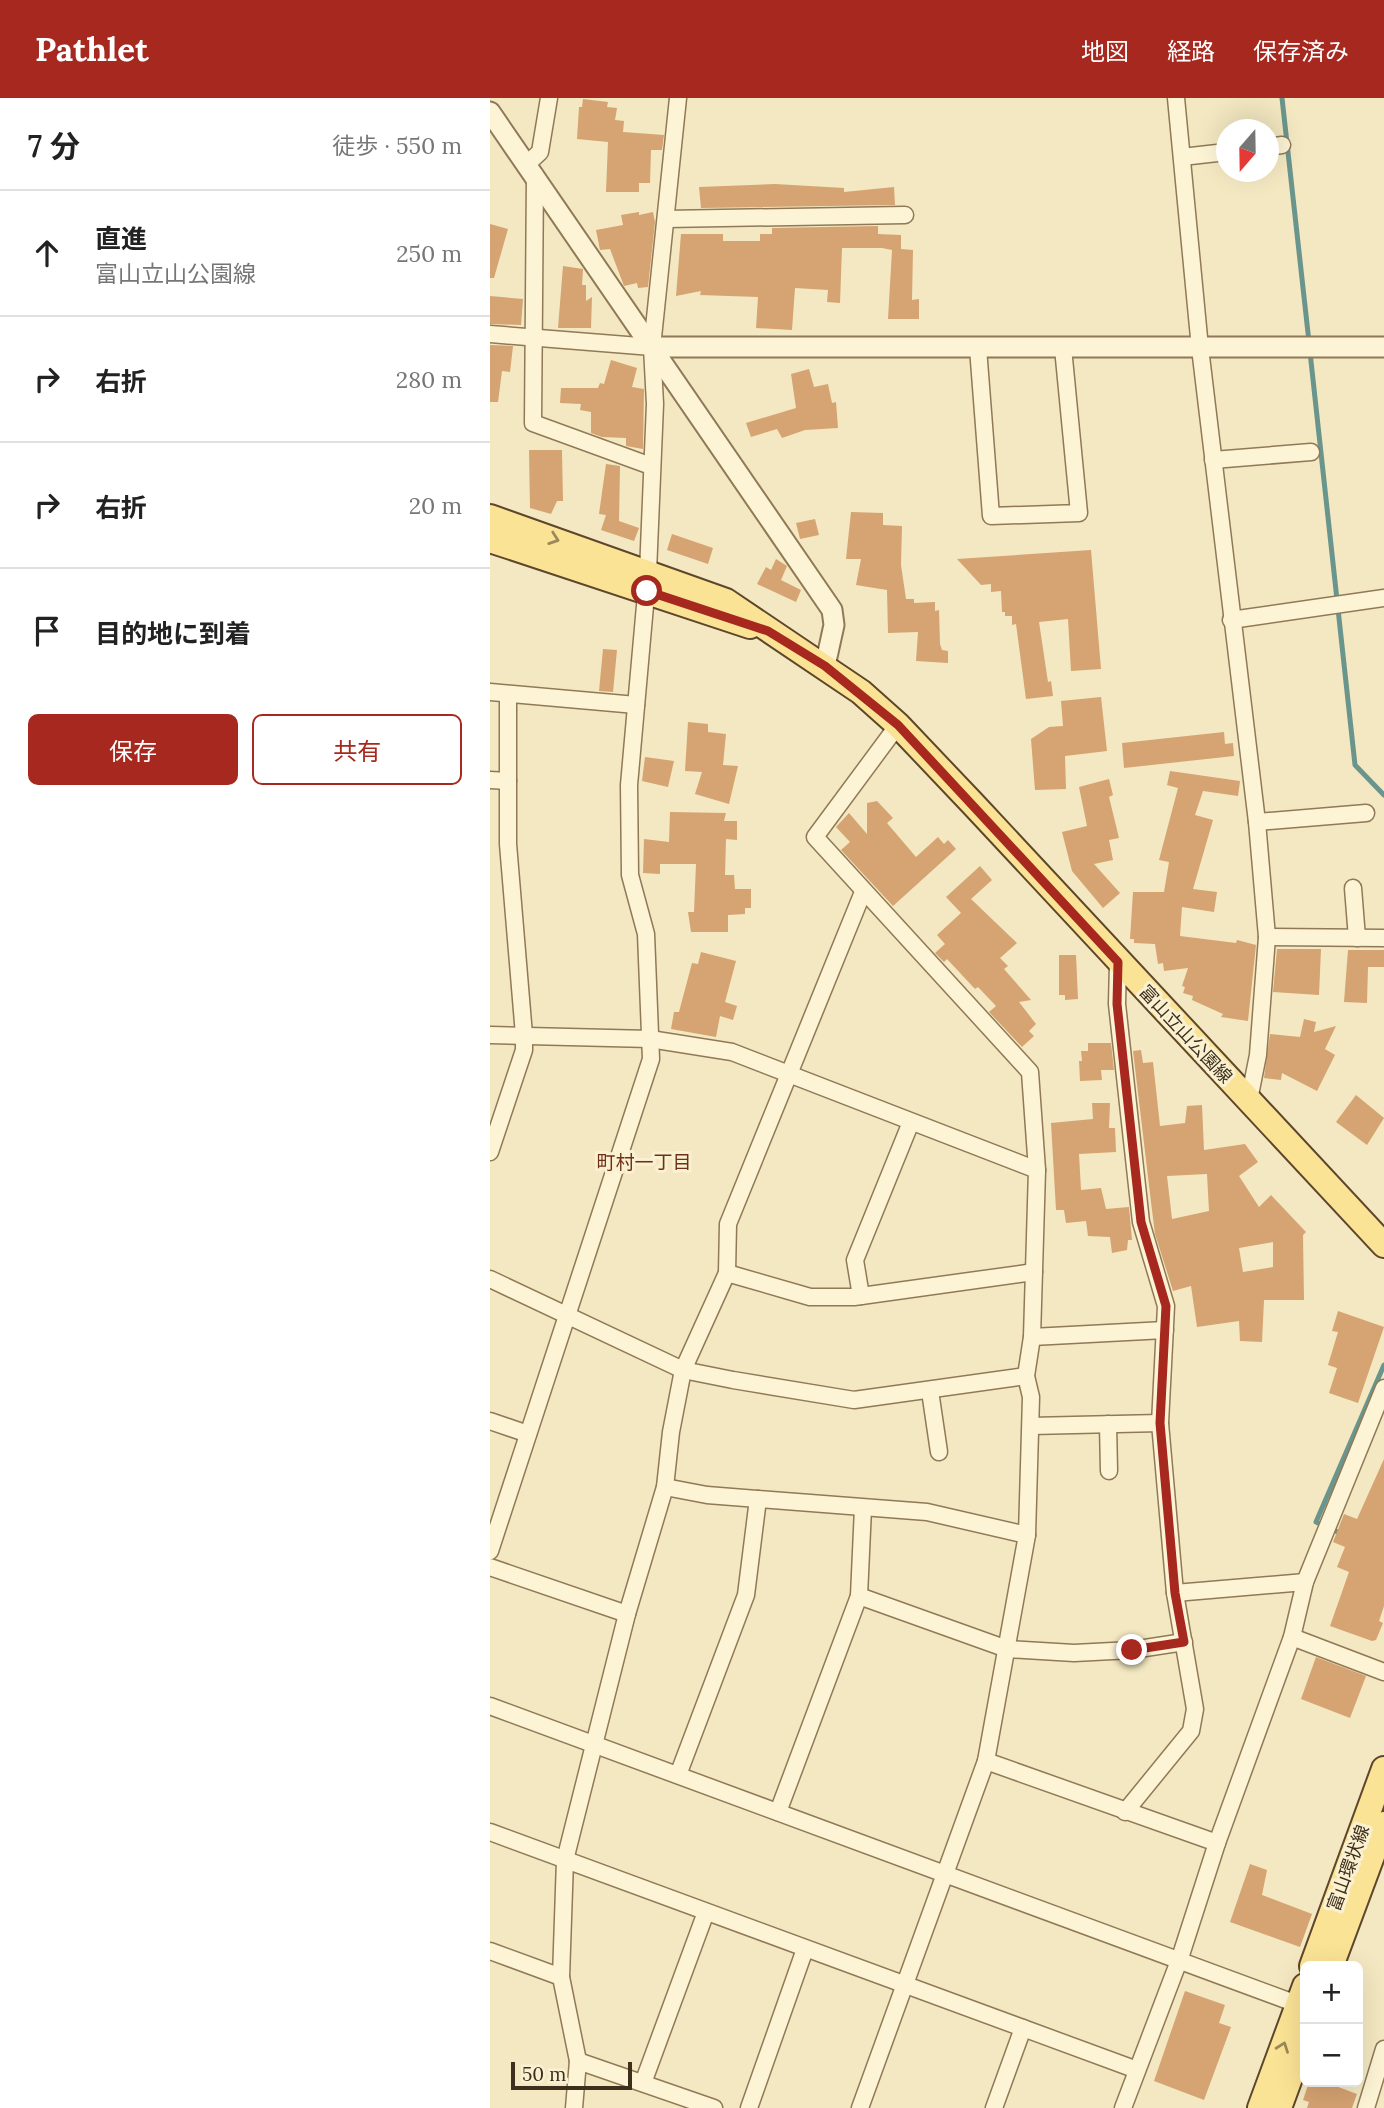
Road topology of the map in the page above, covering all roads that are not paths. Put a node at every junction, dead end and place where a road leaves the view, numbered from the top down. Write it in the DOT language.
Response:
graph roads {
  1 [pos="549,98"];
  2 [pos="678,98"];
  3 [pos="1176,98"];
  4 [pos="490,112"];
  5 [pos="1216,153"];
  6 [pos="1182,157"];
  7 [pos="531,170"];
  8 [pos="905,215"];
  9 [pos="666,219"];
  10 [pos="490,334"];
  11 [pos="532,338"];
  12 [pos="652,347"];
  13 [pos="978,348"];
  14 [pos="1063,348"];
  15 [pos="1200,348"];
  16 [pos="1384,348"];
  17 [pos="1311,452"];
  18 [pos="1213,460"];
  19 [pos="651,466"];
  20 [pos="490,517"];
  21 [pos="490,540"];
  22 [pos="648,581"];
  23 [pos="1384,597"];
  24 [pos="1231,620"];
  25 [pos="825,666"];
  26 [pos="490,692"];
  27 [pos="508,694"];
  28 [pos="636,705"];
  29 [pos="898,725"];
  30 [pos="490,780"];
  31 [pos="509,781"];
  32 [pos="1366,813"];
  33 [pos="1257,822"];
  34 [pos="1353,888"];
  35 [pos="863,892"];
  36 [pos="1267,937"];
  37 [pos="1357,938"];
  38 [pos="1384,938"];
  39 [pos="1118,962"];
  40 [pos="490,1035"];
  41 [pos="524,1035"];
  42 [pos="650,1039"];
  43 [pos="790,1074"];
  44 [pos="1249,1100"];
  45 [pos="911,1122"];
  46 [pos="490,1152"];
  47 [pos="1037,1170"];
  48 [pos="1384,1245"];
  49 [pos="1034,1272"];
  50 [pos="727,1273"];
  51 [pos="490,1279"];
  52 [pos="861,1296"];
  53 [pos="565,1315"];
  54 [pos="1165,1330"];
  55 [pos="1032,1337"];
  56 [pos="683,1370"];
  57 [pos="1026,1376"];
  58 [pos="1384,1388"];
  59 [pos="930,1391"];
  60 [pos="490,1420"];
  61 [pos="1160,1423"];
  62 [pos="1108,1424"];
  63 [pos="1031,1426"];
  64 [pos="528,1434"];
  65 [pos="939,1452"];
  66 [pos="1109,1471"];
  67 [pos="665,1487"];
  68 [pos="758,1499"];
  69 [pos="863,1508"];
  70 [pos="1027,1535"];
  71 [pos="490,1551"];
  72 [pos="490,1567"];
  73 [pos="1305,1582"];
  74 [pos="1175,1593"];
  75 [pos="859,1596"];
  76 [pos="627,1614"];
  77 [pos="1292,1637"];
  78 [pos="1184,1642"];
  79 [pos="1007,1649"];
  80 [pos="1384,1672"];
  81 [pos="490,1706"];
  82 [pos="595,1744"];
  83 [pos="986,1761"];
  84 [pos="1384,1769"];
  85 [pos="678,1775"];
  86 [pos="778,1812"];
  87 [pos="1125,1812"];
  88 [pos="1384,1824"];
  89 [pos="490,1832"];
  90 [pos="1217,1843"];
  91 [pos="565,1860"];
  92 [pos="945,1874"];
  93 [pos="706,1912"];
  94 [pos="805,1949"];
  95 [pos="490,1951"];
  96 [pos="1180,1958"];
  97 [pos="1314,1961"];
  98 [pos="1333,1961"];
  99 [pos="561,1976"];
  100 [pos="905,1985"];
  101 [pos="1300,1998"];
  102 [pos="1300,2007"];
  103 [pos="1023,2028"];
  104 [pos="1384,2049"];
  105 [pos="1300,2051"];
  106 [pos="578,2061"];
  107 [pos="1138,2070"];
  108 [pos="643,2083"];
  109 [pos="574,2108"];
  110 [pos="714,2108"];
  111 [pos="749,2108"];
  112 [pos="860,2108"];
  113 [pos="994,2108"];
  114 [pos="1123,2108"];
  115 [pos="1261,2108"];
  116 [pos="1279,2108"];
  117 [pos="1366,2108"];
  1 -- 7 [label="street"];
  2 -- 9 [label="street"];
  3 -- 6 [label="street"];
  4 -- 7 [label="street"];
  5 -- 6 [label="street"];
  6 -- 15 [label="street"];
  7 -- 11 [label="street"];
  7 -- 12 [label="street"];
  8 -- 9 [label="street"];
  9 -- 12 [label="street"];
  10 -- 11 [label="street"];
  11 -- 12 [label="street"];
  11 -- 19 [label="street"];
  12 -- 13 [label="street"];
  12 -- 19 [label="street"];
  12 -- 25 [label="street"];
  13 -- 14 [label="street"];
  13 -- 14 [label="street"];
  14 -- 15 [label="street"];
  15 -- 16 [label="street"];
  15 -- 18 [label="street"];
  17 -- 18 [label="street"];
  18 -- 24 [label="street"];
  19 -- 22 [label="street"];
  20 -- 22 [label="main road, 富山立山公園線, one-way"];
  21 -- 22 [label="main road, 富山立山公園線"];
  22 -- 25 [label="main road, 富山立山公園線"];
  22 -- 28 [label="street"];
  23 -- 24 [label="street"];
  24 -- 33 [label="street"];
  25 -- 29 [label="main road, 富山立山公園線"];
  26 -- 27 [label="street"];
  27 -- 28 [label="street"];
  27 -- 31 [label="street"];
  28 -- 42 [label="street"];
  29 -- 35 [label="street"];
  29 -- 39 [label="main road, 富山立山公園線"];
  30 -- 31 [label="street"];
  31 -- 41 [label="street"];
  32 -- 33 [label="street"];
  33 -- 36 [label="street"];
  34 -- 37 [label="street"];
  35 -- 43 [label="street"];
  35 -- 47 [label="street"];
  36 -- 37 [label="street"];
  36 -- 44 [label="street"];
  37 -- 38 [label="street"];
  39 -- 44 [label="main road, 富山立山公園線"];
  39 -- 54 [label="street"];
  40 -- 41 [label="street"];
  41 -- 42 [label="street"];
  41 -- 46 [label="street"];
  42 -- 43 [label="street"];
  42 -- 53 [label="street"];
  43 -- 45 [label="street"];
  43 -- 50 [label="street"];
  44 -- 48 [label="main road, 富山立山公園線"];
  45 -- 47 [label="street"];
  45 -- 52 [label="street"];
  47 -- 49 [label="street"];
  49 -- 52 [label="street"];
  49 -- 55 [label="street"];
  50 -- 52 [label="street"];
  50 -- 56 [label="street"];
  51 -- 53 [label="street"];
  53 -- 56 [label="street"];
  53 -- 64 [label="street"];
  54 -- 55 [label="street"];
  54 -- 61 [label="street"];
  55 -- 57 [label="street"];
  56 -- 59 [label="street"];
  56 -- 67 [label="street"];
  57 -- 59 [label="street"];
  57 -- 63 [label="street"];
  58 -- 73 [label="street"];
  59 -- 65 [label="street"];
  60 -- 64 [label="street"];
  61 -- 62 [label="street"];
  61 -- 74 [label="street"];
  62 -- 63 [label="street"];
  62 -- 66 [label="street"];
  63 -- 70 [label="street"];
  64 -- 71 [label="street"];
  67 -- 68 [label="street"];
  67 -- 76 [label="street"];
  68 -- 69 [label="street"];
  68 -- 85 [label="street"];
  69 -- 70 [label="street"];
  69 -- 75 [label="street"];
  70 -- 79 [label="street"];
  72 -- 76 [label="street"];
  73 -- 74 [label="street"];
  73 -- 77 [label="street"];
  74 -- 78 [label="street"];
  75 -- 79 [label="street"];
  75 -- 86 [label="street"];
  76 -- 82 [label="street"];
  77 -- 80 [label="street"];
  77 -- 90 [label="street"];
  78 -- 79 [label="street"];
  78 -- 87 [label="street"];
  79 -- 83 [label="street"];
  81 -- 82 [label="street"];
  82 -- 85 [label="street"];
  82 -- 91 [label="street"];
  83 -- 87 [label="street"];
  83 -- 92 [label="street"];
  84 -- 97 [label="main road, 富山環状線"];
  85 -- 86 [label="street"];
  86 -- 92 [label="street"];
  87 -- 90 [label="street"];
  88 -- 98 [label="main road, 富山環状線"];
  89 -- 91 [label="street"];
  90 -- 96 [label="street"];
  91 -- 93 [label="street"];
  91 -- 99 [label="street"];
  92 -- 96 [label="street"];
  92 -- 100 [label="street"];
  93 -- 94 [label="street"];
  93 -- 108 [label="street"];
  94 -- 100 [label="street"];
  94 -- 111 [label="street"];
  95 -- 99 [label="street"];
  96 -- 101 [label="street"];
  96 -- 107 [label="street"];
  99 -- 106 [label="street"];
  100 -- 103 [label="street"];
  100 -- 112 [label="street"];
  115 -- 102 [label="main road, one-way"];
  103 -- 107 [label="street"];
  103 -- 113 [label="street"];
  104 -- 117 [label="street"];
  105 -- 116 [label="main road"];
  106 -- 108 [label="street"];
  106 -- 109 [label="street"];
  107 -- 114 [label="street"];
  108 -- 110 [label="street"];
}
